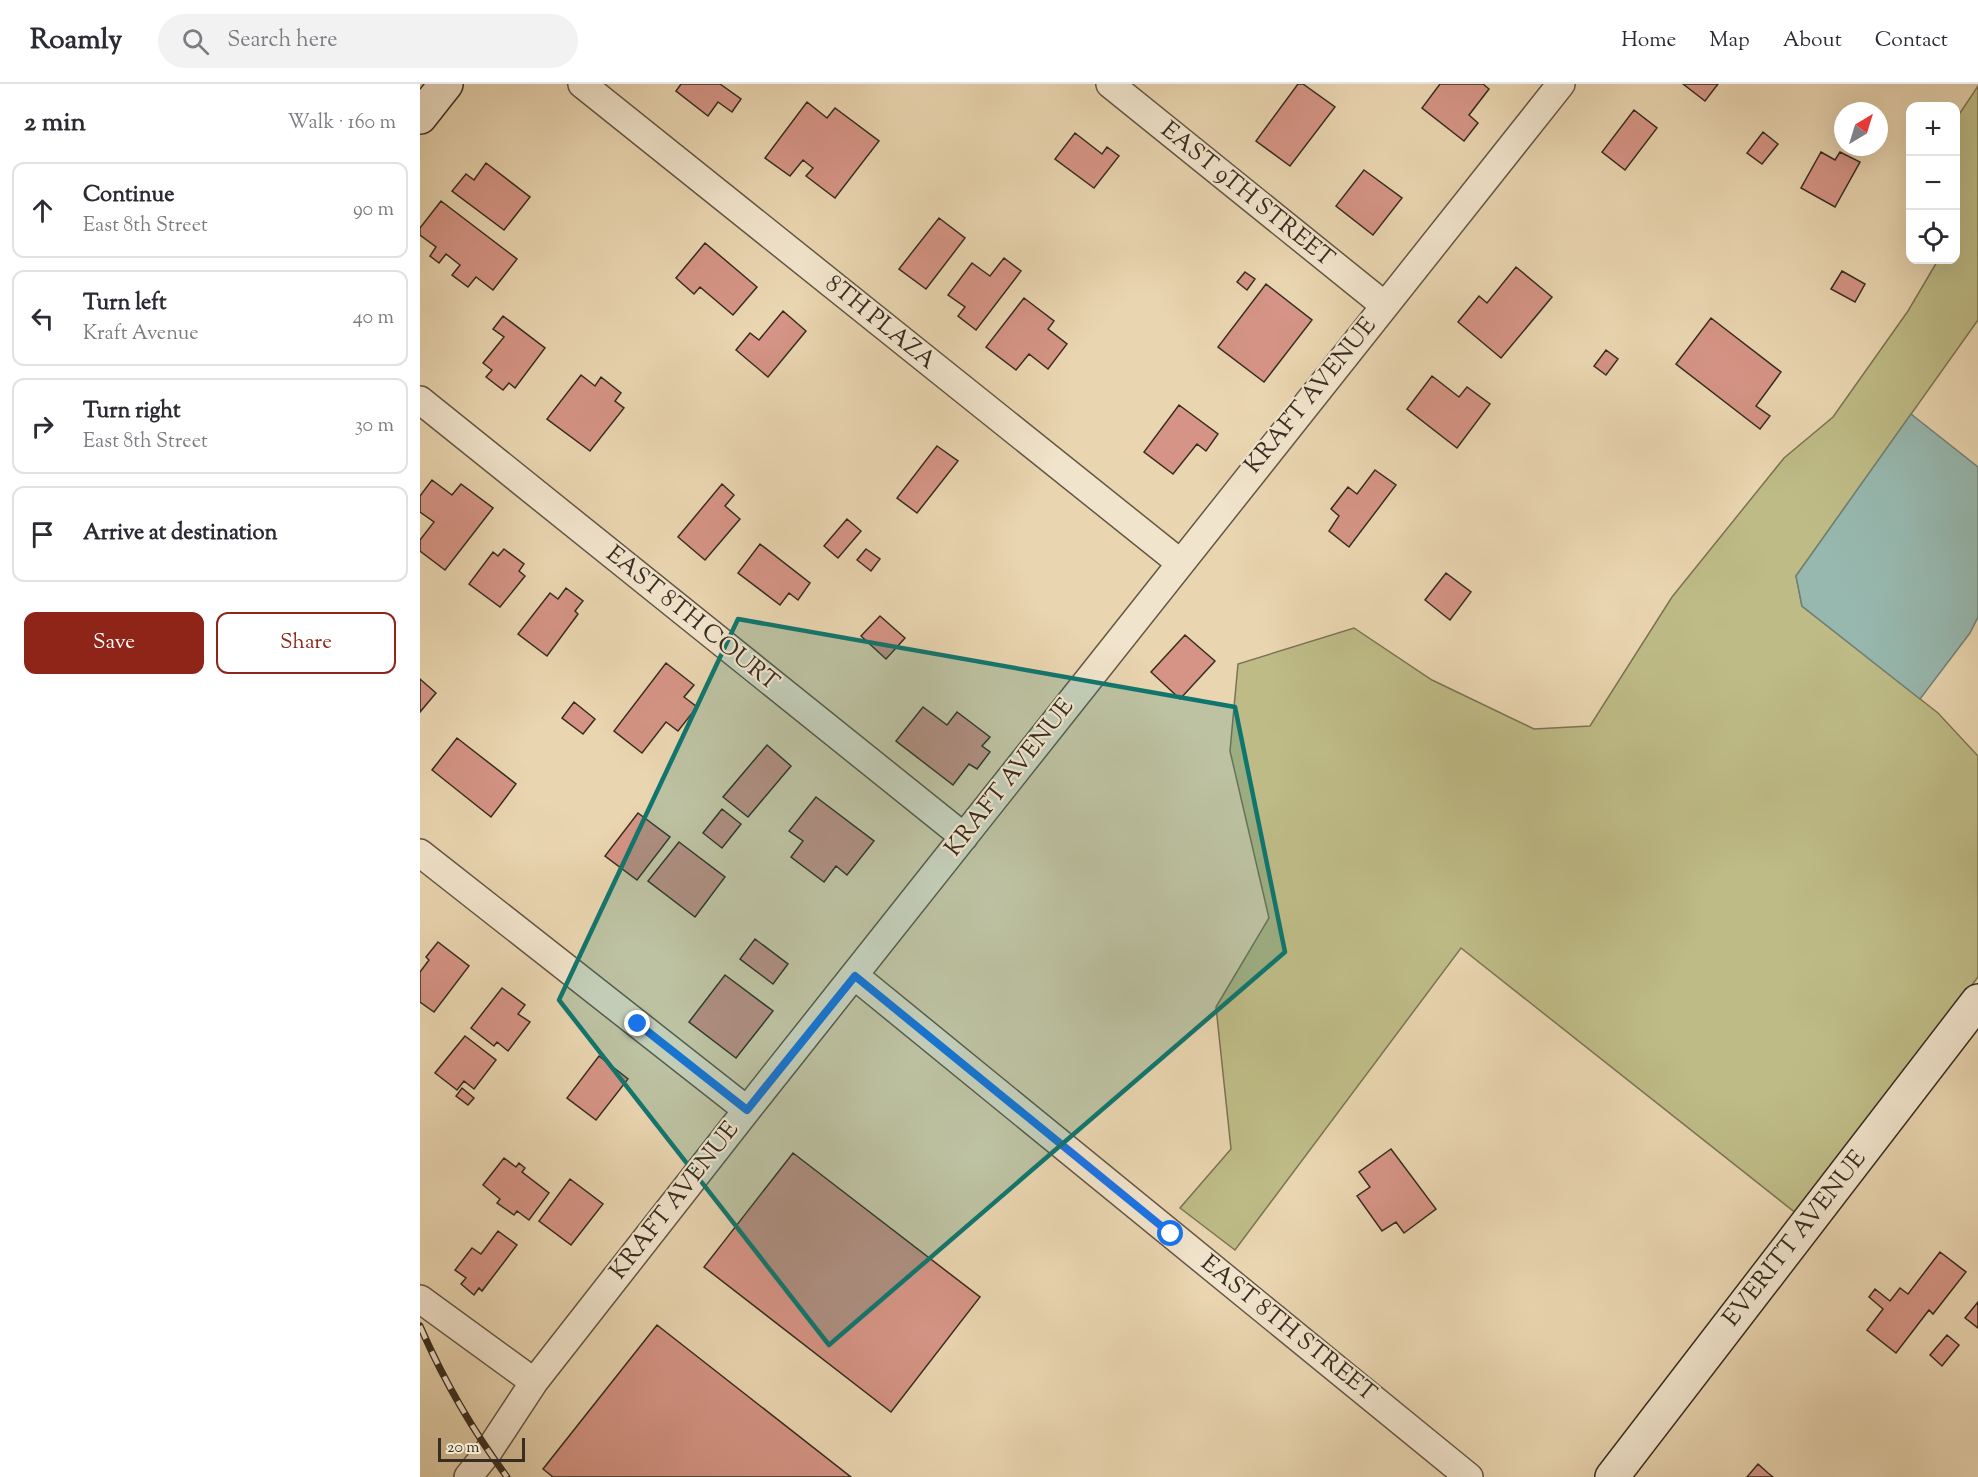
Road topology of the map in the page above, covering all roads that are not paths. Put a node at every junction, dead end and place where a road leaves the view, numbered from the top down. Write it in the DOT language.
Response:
graph roads {
  1 [pos="446,84"];
  2 [pos="582,84"];
  3 [pos="1110,84"];
  4 [pos="1561,84"];
  5 [pos="420,117"];
  6 [pos="1384,305"];
  7 [pos="420,400"];
  8 [pos="1179,562"];
  9 [pos="964,837"];
  10 [pos="420,853"];
  11 [pos="855,976"];
  12 [pos="1978,1001"];
  13 [pos="747,1110"];
  14 [pos="420,1299"];
  15 [pos="534,1382"];
  16 [pos="468,1477"];
  17 [pos="1469,1477"];
  18 [pos="1612,1477"];
  1 -- 5 [label="street"];
  2 -- 8 [label="street, 8TH PLAZA"];
  3 -- 6 [label="street, EAST 9TH STREET"];
  4 -- 6 [label="street, KRAFT AVENUE"];
  6 -- 8 [label="street, KRAFT AVENUE"];
  7 -- 9 [label="street, EAST 8TH COURT"];
  8 -- 9 [label="street, KRAFT AVENUE"];
  9 -- 11 [label="street, KRAFT AVENUE"];
  10 -- 13 [label="street"];
  11 -- 13 [label="street, KRAFT AVENUE"];
  11 -- 17 [label="street, EAST 8TH STREET"];
  12 -- 18 [label="street, EVERITT AVENUE"];
  13 -- 15 [label="street, KRAFT AVENUE"];
  14 -- 15 [label="street"];
  15 -- 16 [label="street, KRAFT AVENUE"];
}
